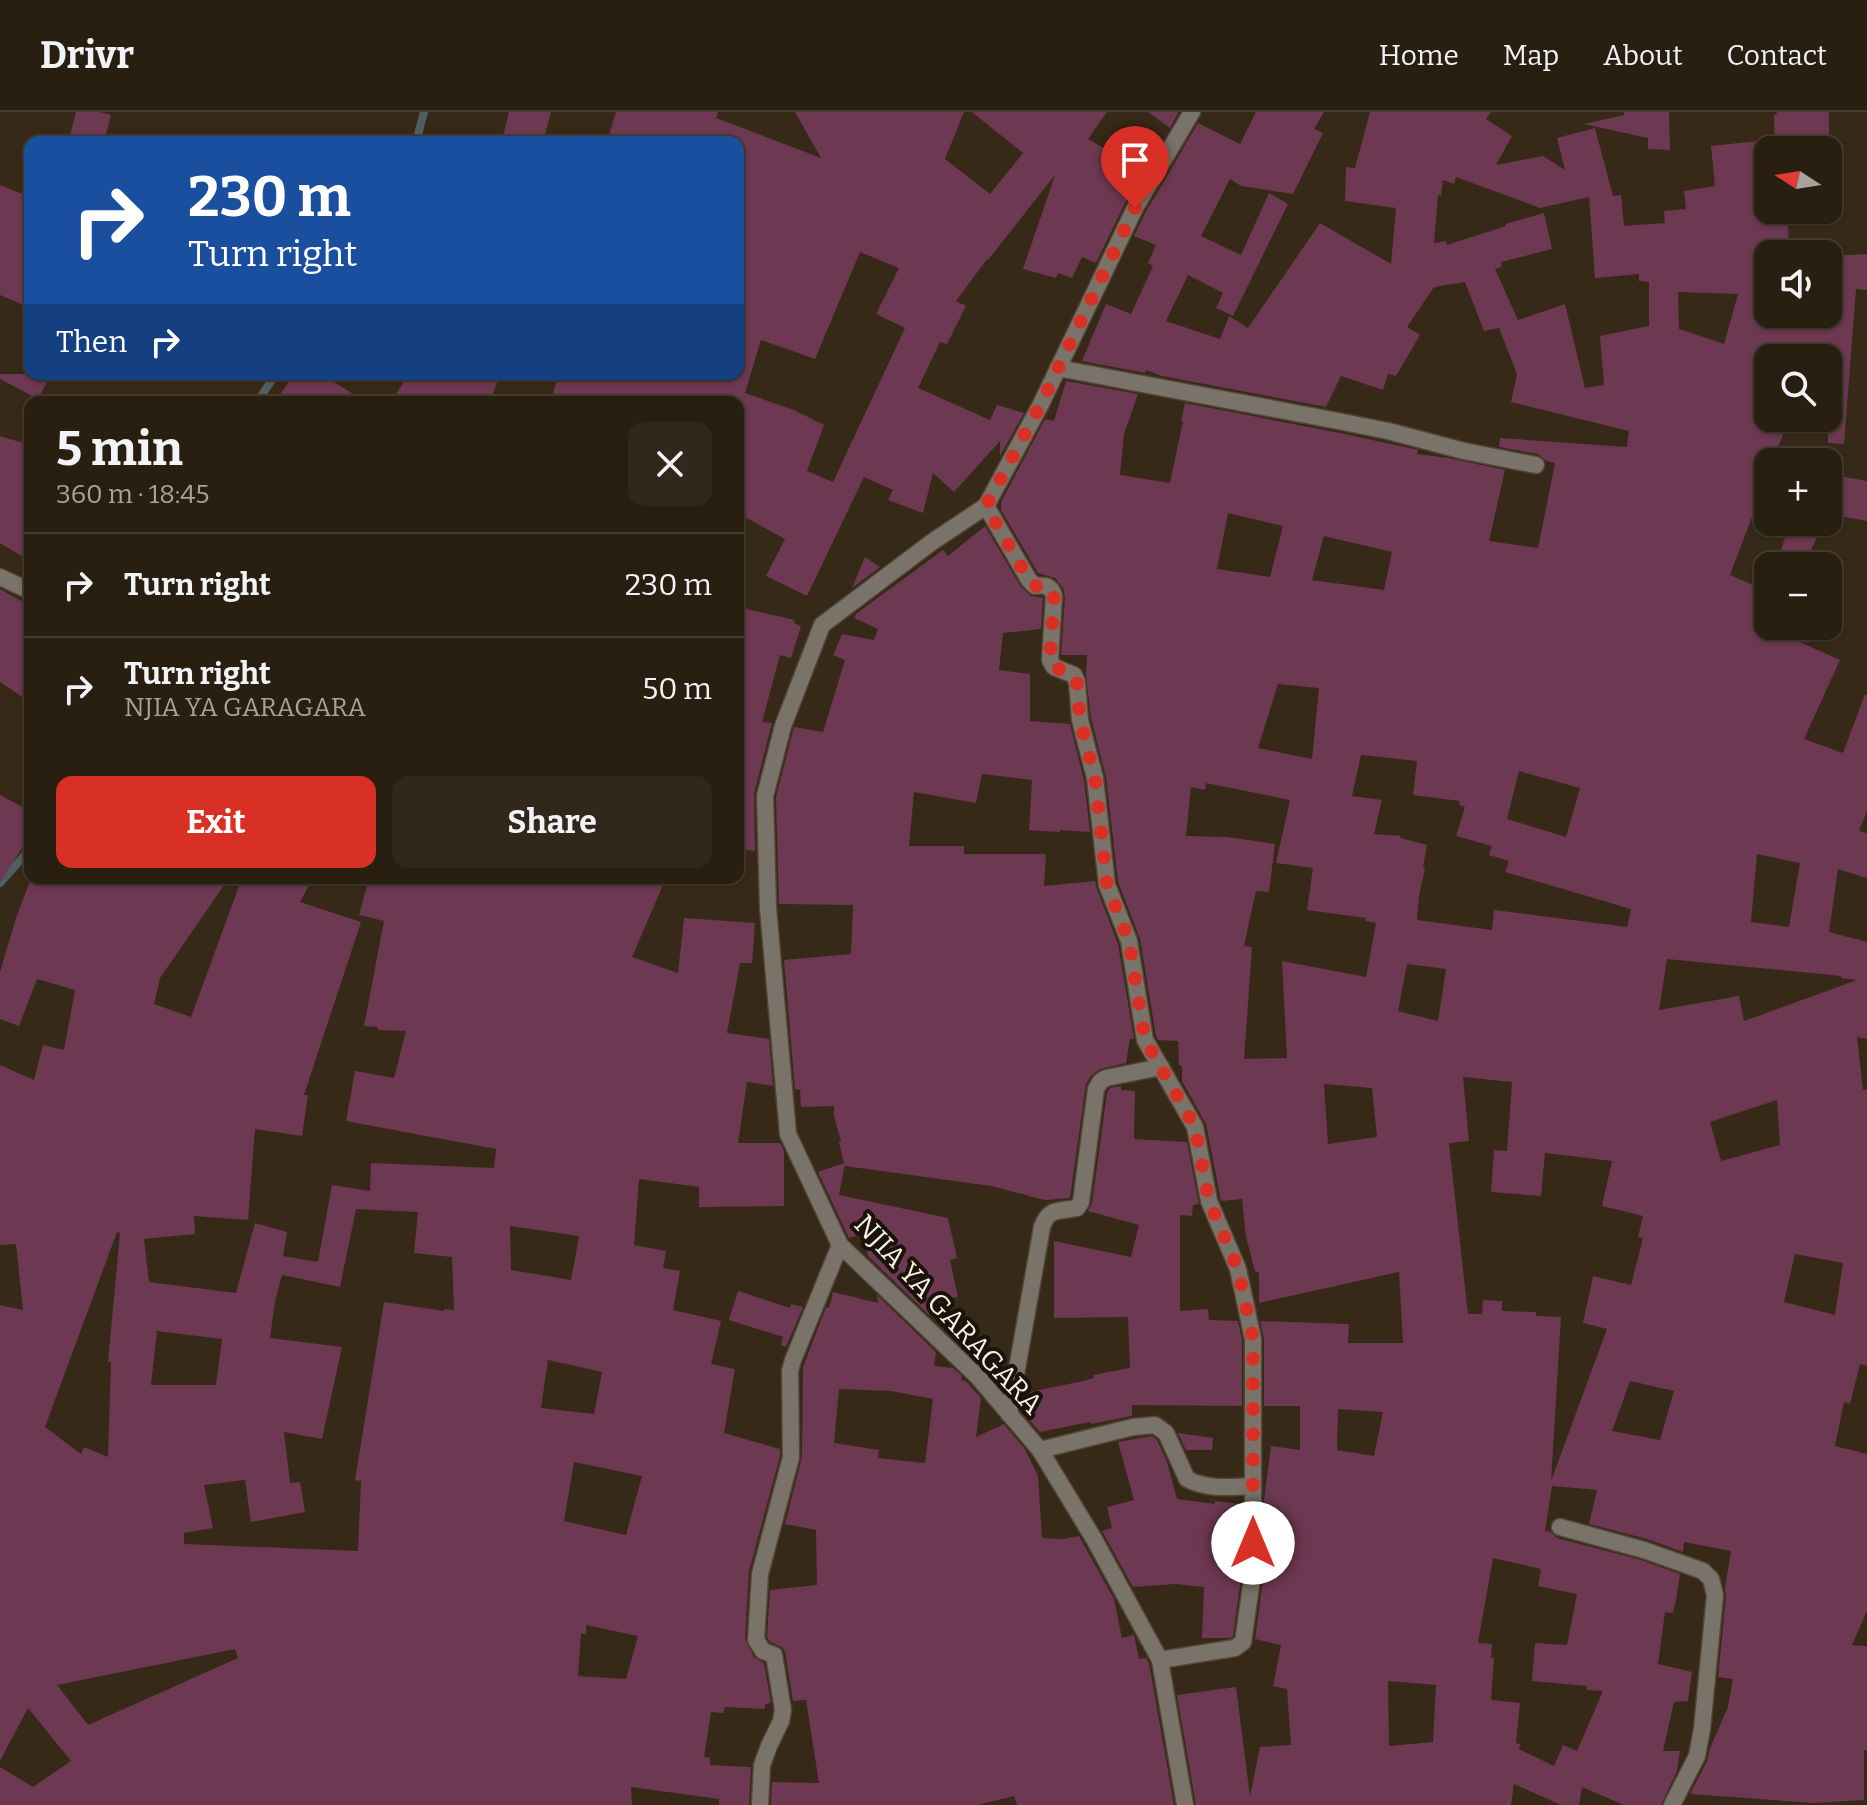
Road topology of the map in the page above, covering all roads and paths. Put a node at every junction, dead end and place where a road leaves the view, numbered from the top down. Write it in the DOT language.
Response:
graph roads {
  1 [pos="1192,112"];
  2 [pos="1058,368"];
  3 [pos="1536,465"];
  4 [pos="986,506"];
  5 [pos="0,577"];
  6 [pos="24,588"];
  7 [pos="1161,1067"];
  8 [pos="840,1245"];
  9 [pos="1009,1414"];
  10 [pos="1040,1450"];
  11 [pos="1253,1486"];
  12 [pos="1560,1527"];
  13 [pos="1160,1660"];
  14 [pos="760,1805"];
  15 [pos="1185,1805"];
  16 [pos="1672,1805"];
  1 -- 2 [label="street, NJIA YA GARAGARA"];
  2 -- 3 [label="street"];
  2 -- 4 [label="street, NJIA YA GARAGARA"];
  4 -- 7 [label="street"];
  4 -- 8 [label="street, NJIA YA GARAGARA"];
  5 -- 6 [label="street"];
  7 -- 9 [label="street"];
  7 -- 11 [label="street"];
  8 -- 9 [label="street, NJIA YA GARAGARA"];
  8 -- 14 [label="street"];
  9 -- 10 [label="street, NJIA YA GARAGARA"];
  10 -- 11 [label="street"];
  10 -- 13 [label="street, NJIA YA GARAGARA"];
  11 -- 13 [label="street"];
  12 -- 16 [label="street"];
  13 -- 15 [label="street, NJIA YA GARAGARA"];
}
